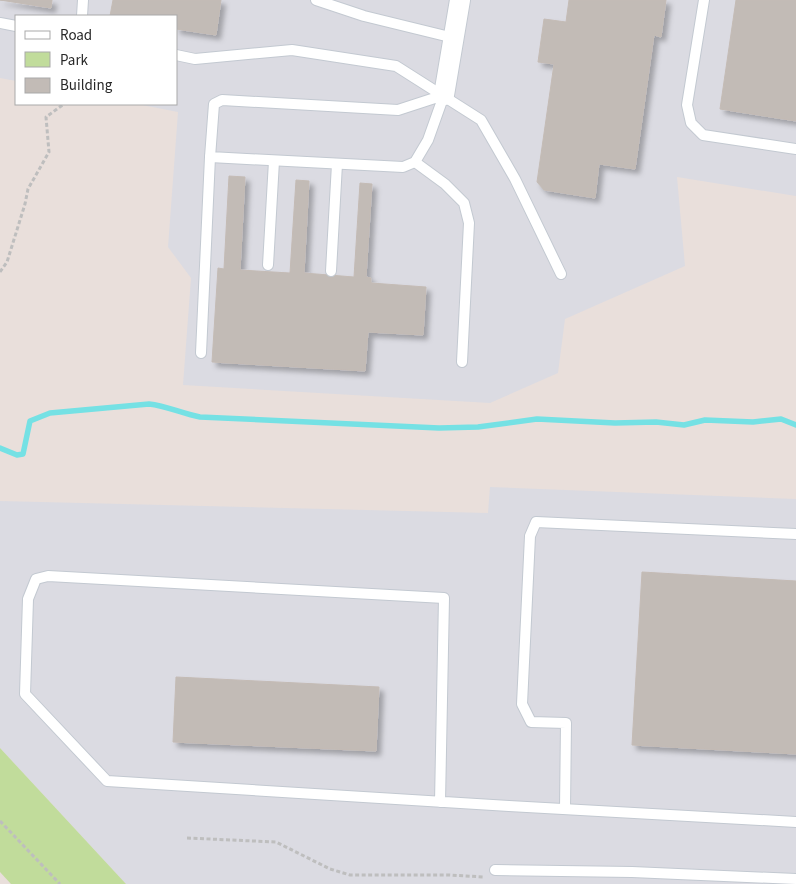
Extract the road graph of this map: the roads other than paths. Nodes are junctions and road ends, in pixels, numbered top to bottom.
1 (83, 0) edge
2 (316, 0) edge
3 (460, 0) edge
4 (704, 0) edge
5 (82, 15) edge
6 (0, 23) edge
7 (15, 26) edge
8 (454, 38) junction
9 (178, 55) edge
10 (444, 95) junction
11 (796, 150) edge
12 (210, 157) junction
13 (274, 161) junction
14 (416, 162) junction
15 (337, 164) junction
16 (268, 265) dead end
17 (331, 271) dead end
18 (561, 274) dead end
19 (201, 353) dead end
20 (462, 362) dead end
21 (796, 534) edge
22 (440, 802) junction
23 (565, 810) junction
24 (796, 822) edge
25 (495, 870) road end
26 (796, 879) edge

1 - 5 lane
2 - 8 lane
3 - 8 street
4 - 11 lane
6 - 7 lane
8 - 10 street
9 - 10 lane
10 - 12 lane
10 - 14 lane
10 - 18 lane
12 - 13 lane
12 - 19 lane
13 - 15 lane
13 - 16 lane
14 - 15 lane
14 - 20 lane
15 - 17 lane
21 - 23 lane
22 - 22 lane
22 - 23 lane
23 - 24 lane
25 - 26 lane

